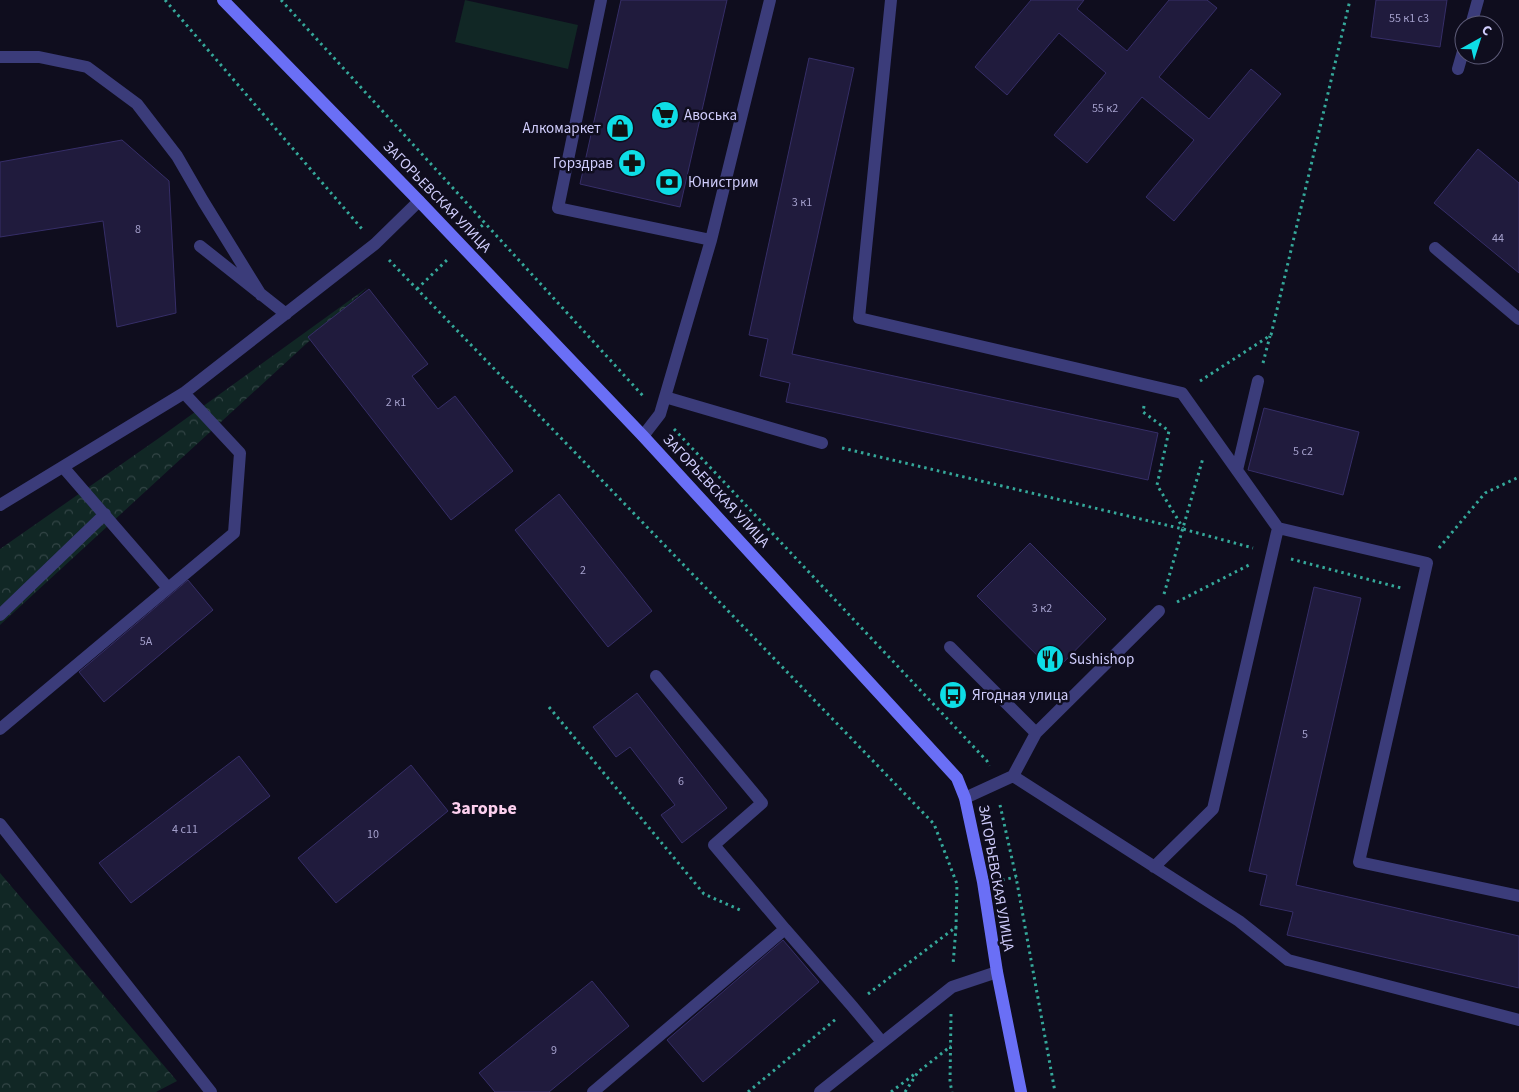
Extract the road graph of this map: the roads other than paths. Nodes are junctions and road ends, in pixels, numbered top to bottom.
1 (223, 0) edge
2 (601, 0) edge
3 (770, 0) edge
4 (892, 0) edge
5 (1478, 0) edge
6 (1474, 15) edge
7 (0, 57) edge
8 (1459, 65) edge
9 (1458, 69) dead end
10 (419, 201) junction
11 (711, 240) junction
12 (200, 246) dead end
13 (1435, 248) dead end
14 (261, 295) junction
15 (286, 314) junction
16 (1519, 319) edge
17 (1258, 380) road end
18 (184, 393) junction
19 (665, 397) junction
20 (643, 436) junction
21 (822, 443) road end
22 (64, 467) junction
23 (1237, 470) junction
24 (0, 505) edge
25 (105, 514) junction
26 (1278, 528) junction
27 (168, 588) junction
28 (1160, 611) road end
29 (0, 615) edge
30 (950, 647) dead end
31 (656, 676) dead end
32 (0, 729) edge
33 (1036, 733) junction
34 (1013, 776) junction
35 (965, 798) junction
36 (0, 824) edge
37 (1154, 867) junction
38 (1519, 896) edge
39 (785, 929) junction
40 (997, 972) junction
41 (1519, 1020) edge
42 (882, 1042) junction
43 (211, 1092) edge
44 (594, 1092) edge
45 (820, 1092) edge
46 (1021, 1092) edge

1 - 10 street, ЗАГОРЬЕВСКАЯ УЛИЦА
2 - 11 street
3 - 11 street
4 - 23 street
5 - 6 street
7 - 14 street
8 - 9 street
10 - 15 street
10 - 20 street, ЗАГОРЬЕВСКАЯ УЛИЦА
11 - 19 street
12 - 14 street
13 - 16 street
14 - 15 street
15 - 18 street
17 - 23 street
18 - 22 street
18 - 27 street
19 - 20 street
19 - 21 street
20 - 35 street, ЗАГОРЬЕВСКАЯ УЛИЦА
22 - 24 street
22 - 25 street
23 - 26 street
25 - 27 street
25 - 29 street
26 - 37 street
26 - 38 street
27 - 32 street
28 - 33 street
30 - 33 street
31 - 39 street
33 - 34 street
34 - 35 street
34 - 37 street
35 - 40 street, ЗАГОРЬЕВСКАЯ УЛИЦА
36 - 43 street
37 - 41 street
39 - 42 street
39 - 44 street
40 - 42 street
40 - 46 street, ЗАГОРЬЕВСКАЯ УЛИЦА
42 - 45 street

